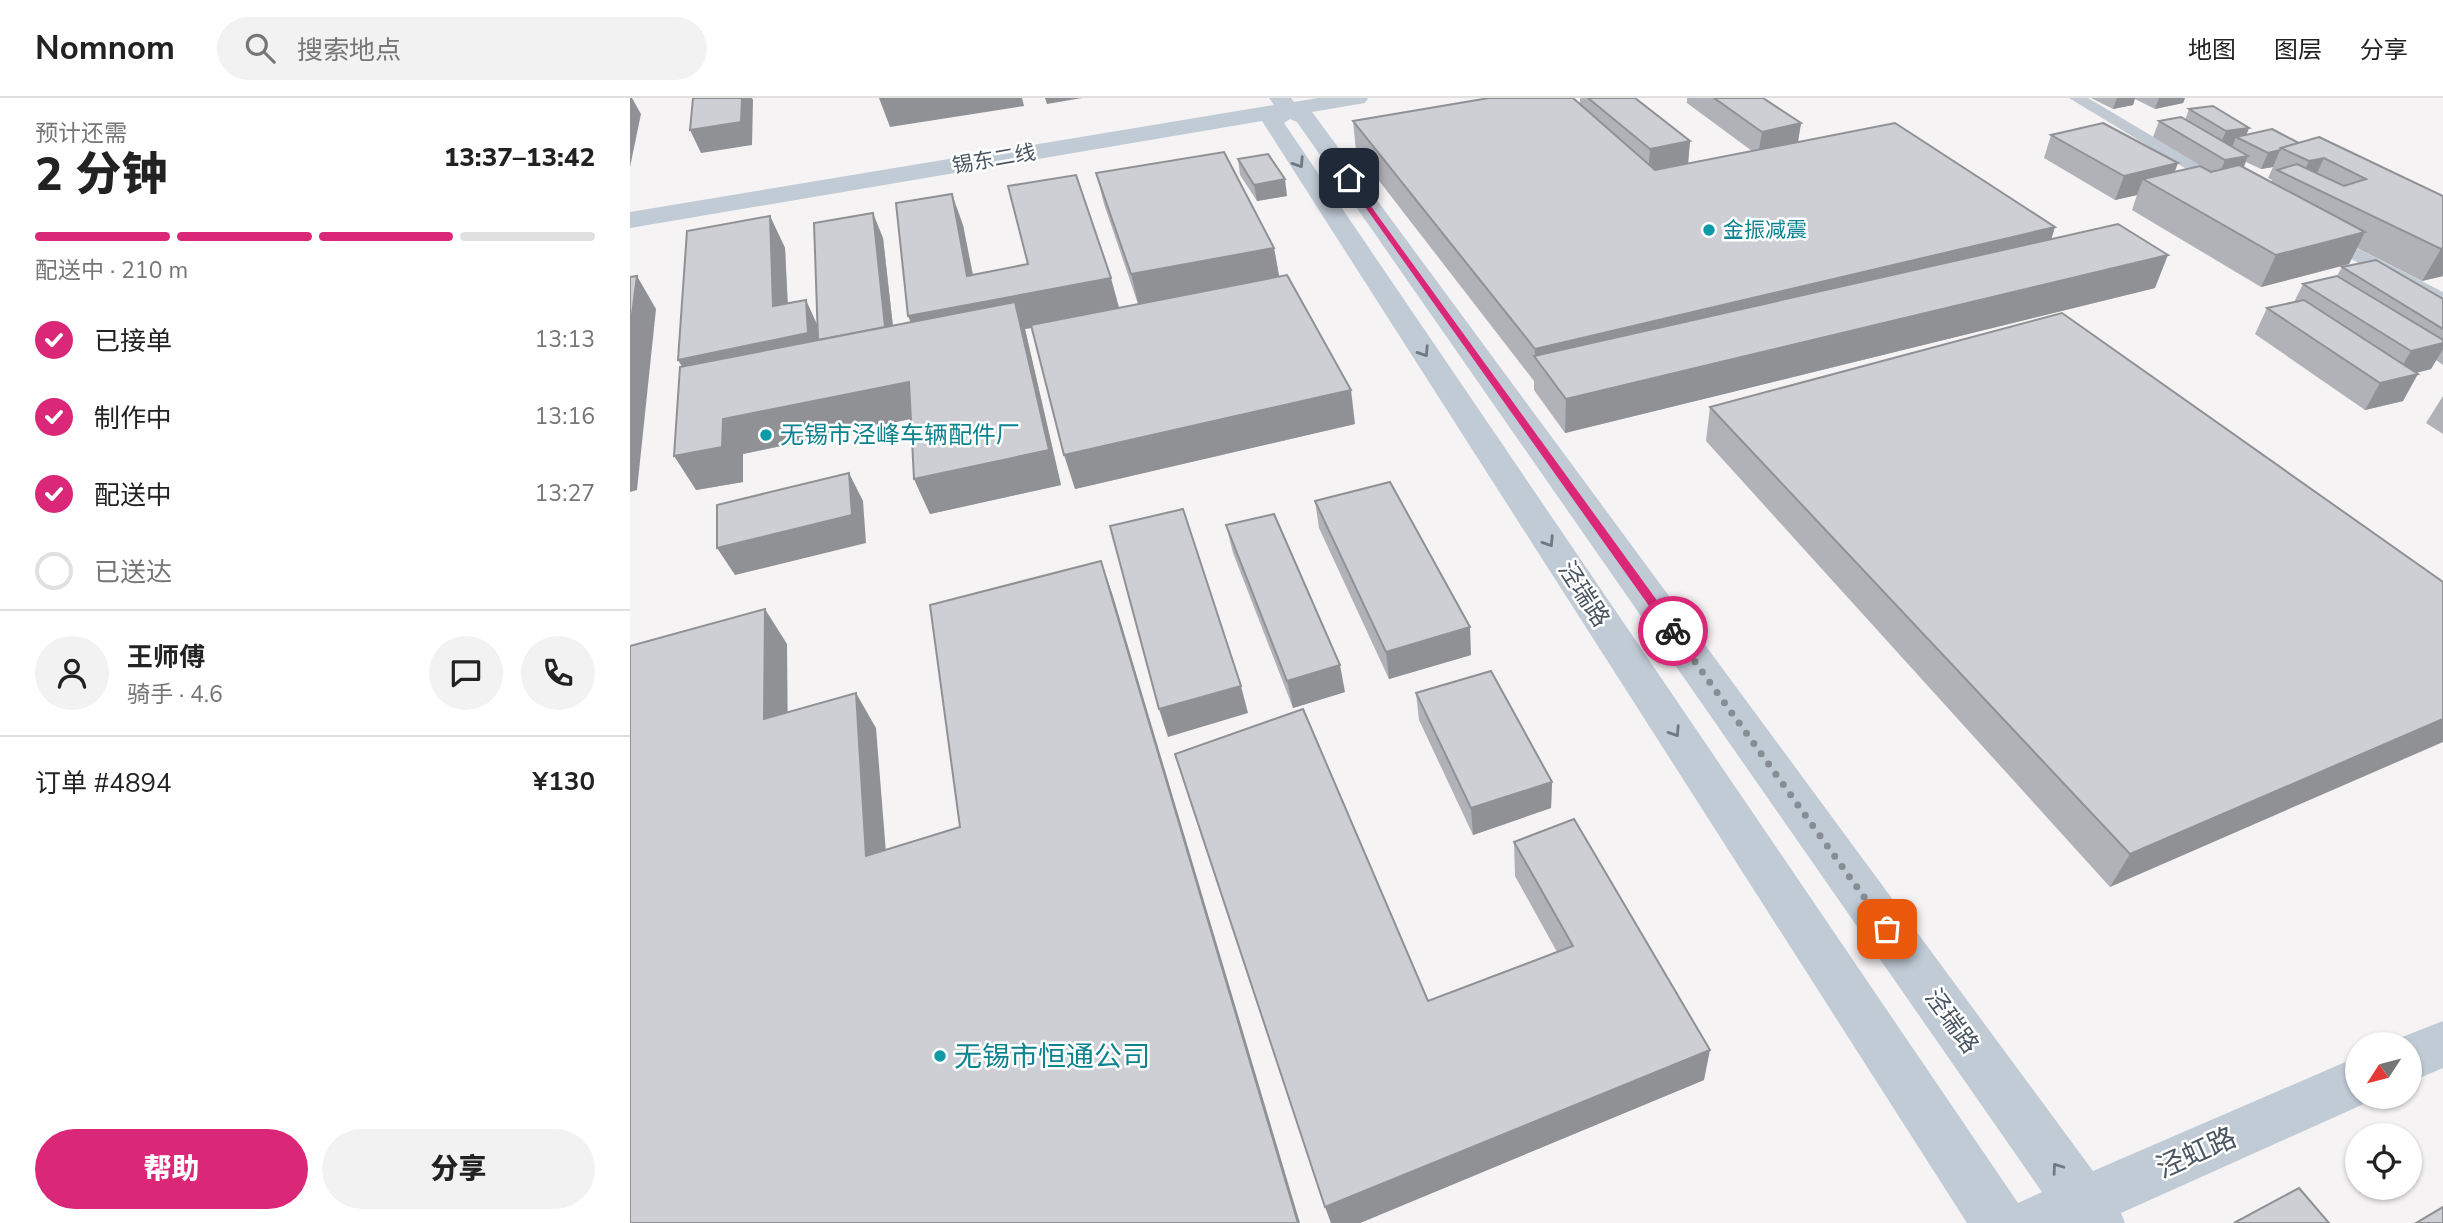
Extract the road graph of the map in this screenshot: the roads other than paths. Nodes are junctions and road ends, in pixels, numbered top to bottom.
1 (1357, 98) edge
2 (2077, 98) edge
3 (1284, 104) edge
4 (2242, 194) edge
5 (630, 220) edge
6 (2301, 225) edge
7 (2443, 300) edge
8 (2443, 1044) edge
9 (2422, 1053) edge
10 (2345, 1088) edge
11 (2090, 1213) edge
12 (1999, 1223) edge
13 (2036, 1223) edge

1 - 3 street, 锡东二线
2 - 4 street
3 - 5 street, 锡东二线
11 -> 3 street, 泾瑞路
3 -> 12 street, 泾瑞路
6 - 7 street
8 - 9 street
10 - 11 street, 泾虹路
11 - 13 street, 泾虹路

